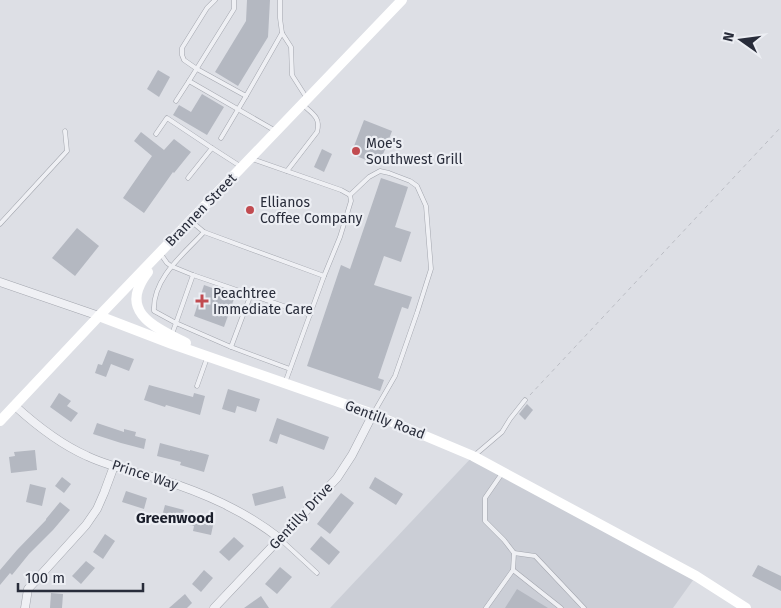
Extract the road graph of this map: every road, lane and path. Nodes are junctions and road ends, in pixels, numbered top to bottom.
1 (214, 0) edge
2 (234, 0) edge
3 (280, 0) edge
4 (402, 0) edge
5 (282, 34) junction
6 (197, 69) junction
7 (189, 81) junction
8 (246, 96) junction
9 (176, 101) dead end
10 (305, 101) junction
11 (239, 110) junction
12 (781, 127) edge
13 (65, 131) dead end
14 (276, 132) junction
15 (156, 134) dead end
16 (221, 138) dead end
17 (212, 148) junction
18 (250, 158) junction
19 (242, 167) junction
20 (287, 171) junction
21 (188, 178) dead end
22 (350, 195) junction
23 (190, 221) junction
24 (0, 224) edge
25 (204, 232) junction
26 (160, 252) junction
27 (171, 266) junction
28 (193, 276) junction
29 (324, 276) junction
30 (0, 282) edge
31 (251, 294) junction
32 (310, 315) junction
33 (99, 316) junction
34 (176, 322) junction
35 (171, 335) junction
36 (231, 347) junction
37 (208, 356) junction
38 (235, 366) junction
39 (290, 369) junction
40 (285, 383) junction
41 (197, 386) dead end
42 (525, 400) joint
43 (15, 406) junction
44 (373, 414) junction
45 (0, 422) edge
46 (473, 456) junction
47 (114, 466) junction
48 (503, 472) junction
49 (279, 538) junction
50 (514, 553) junction
51 (513, 570) junction
52 (317, 573) dead end
53 (25, 608) edge
54 (214, 608) edge
55 (486, 608) edge
56 (561, 608) edge
57 (584, 608) edge
58 (746, 608) edge

1 - 6 lane
2 - 6 lane
3 - 5 lane
4 - 10 street, Brannen Street
5 - 8 lane
5 - 10 lane
6 - 7 lane
6 - 8 lane
7 - 9 lane
7 - 11 lane
8 - 11 lane
10 - 14 street, Brannen Street
10 - 20 lane
11 - 14 lane
11 - 16 lane
12 - 42 path
13 - 24 lane
14 - 18 street, Brannen Street
15 - 17 lane
17 - 19 lane
17 - 21 lane
18 - 19 street, Brannen Street
18 - 20 lane
19 - 23 street, Brannen Street
20 - 22 lane
22 - 29 lane
22 - 44 lane
23 - 25 lane
23 - 26 street, Brannen Street
25 - 27 lane
25 - 29 lane
26 - 27 lane
26 - 33 street, Brannen Street
26 - 35 street
27 - 28 lane
27 - 34 lane
28 - 31 lane
28 - 34 lane
29 - 32 lane
30 - 33 street, Gentilly Road
31 - 32 lane
31 - 36 lane
32 - 39 lane
33 - 37 street, Gentilly Road
33 - 43 street, Brannen Street
34 - 35 lane
34 - 36 lane
35 - 38 street
36 - 39 lane
37 - 38 street, Gentilly Road
37 - 41 lane
38 - 40 street, Gentilly Road
39 - 40 lane
40 - 44 street, Gentilly Road
42 - 46 lane
43 - 45 street, Brannen Street
43 - 47 street, Prince Way
44 - 46 street, Gentilly Road
44 - 49 street, Gentilly Drive
46 - 48 street, Gentilly Road
47 - 49 street, Prince Way
47 - 53 street
48 - 50 lane
48 - 58 street, Gentilly Road
49 - 52 lane
49 - 54 street, Gentilly Drive
50 - 51 lane
50 - 57 lane
51 - 55 lane
51 - 56 lane

